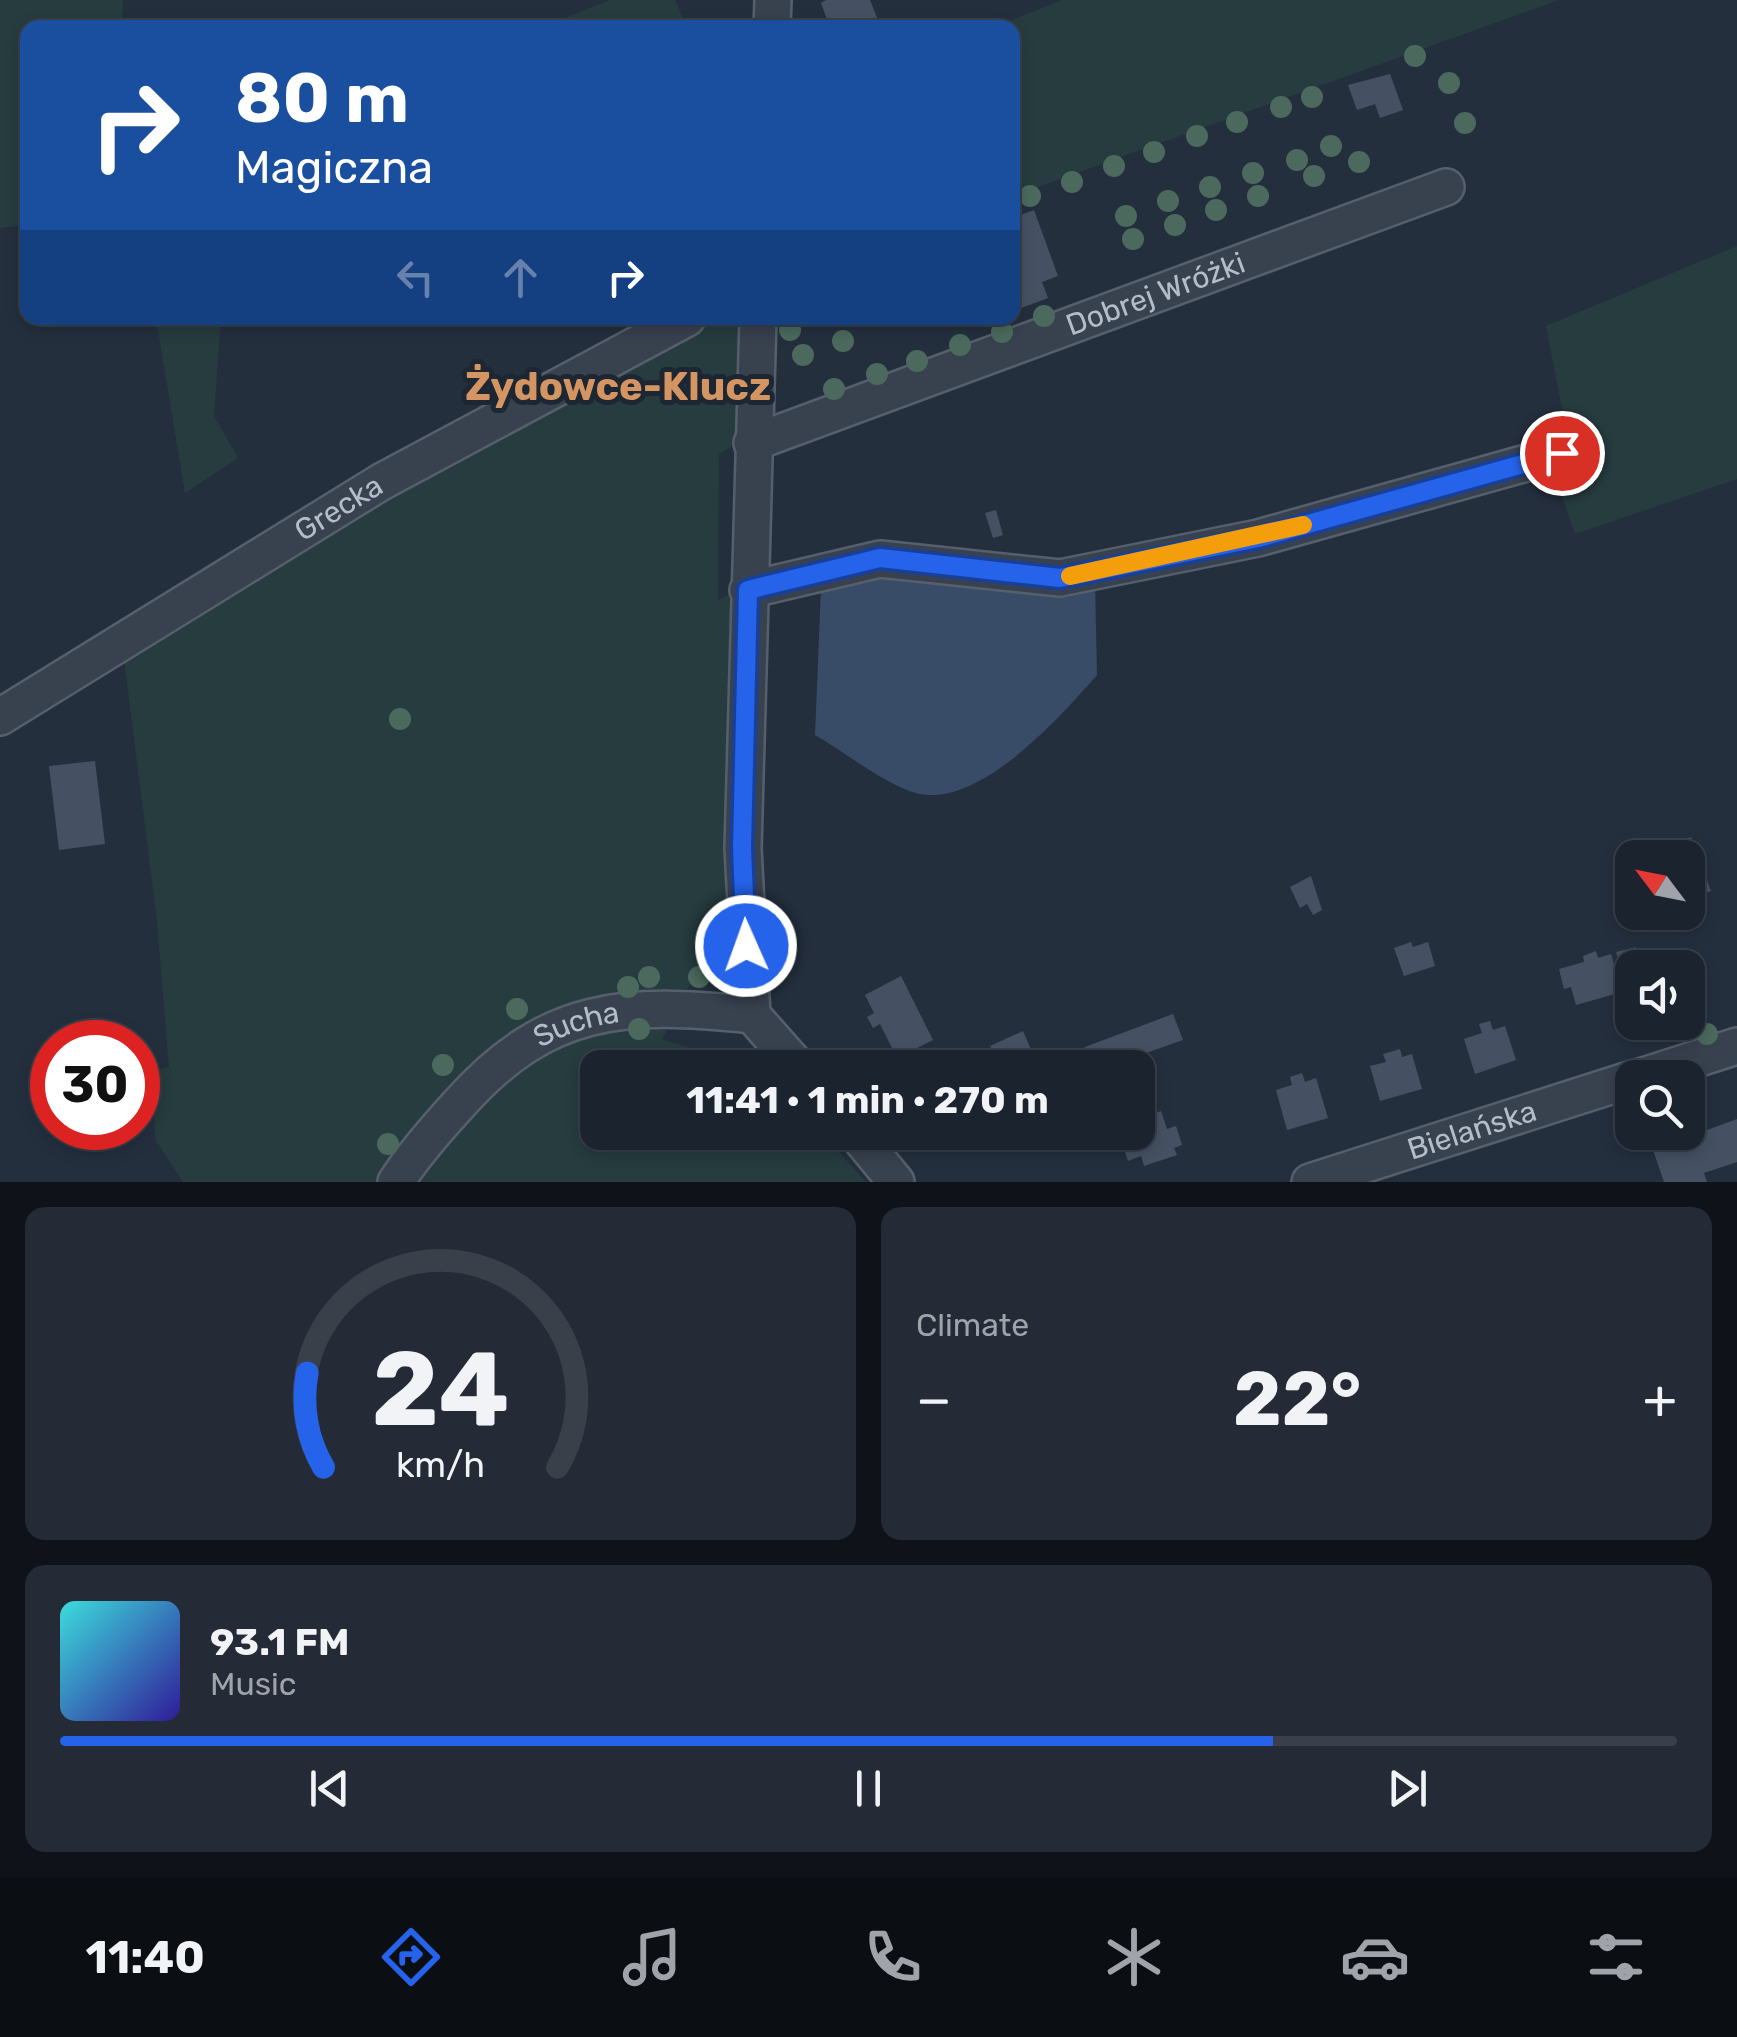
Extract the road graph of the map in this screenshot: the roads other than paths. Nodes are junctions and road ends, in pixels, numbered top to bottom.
1 (1446, 187) dead end
2 (674, 325) edge
3 (758, 325) edge
4 (752, 443) junction
5 (1562, 453) dead end
6 (748, 590) junction
7 (0, 717) edge
8 (752, 1015) junction
9 (1737, 1046) edge
10 (783, 1050) edge
11 (1692, 1060) edge
12 (1615, 1084) edge
13 (870, 1150) edge
14 (396, 1182) edge
15 (896, 1182) edge
16 (1310, 1182) edge

1 - 4 street, Dobrej Wróżki
2 - 7 street, Grecka
3 - 4 street
4 - 6 street
5 - 6 street
6 - 8 street
8 - 10 street
8 - 14 street, Sucha
9 - 11 street, Bielańska
12 - 16 street, Bielańska
13 - 15 street

